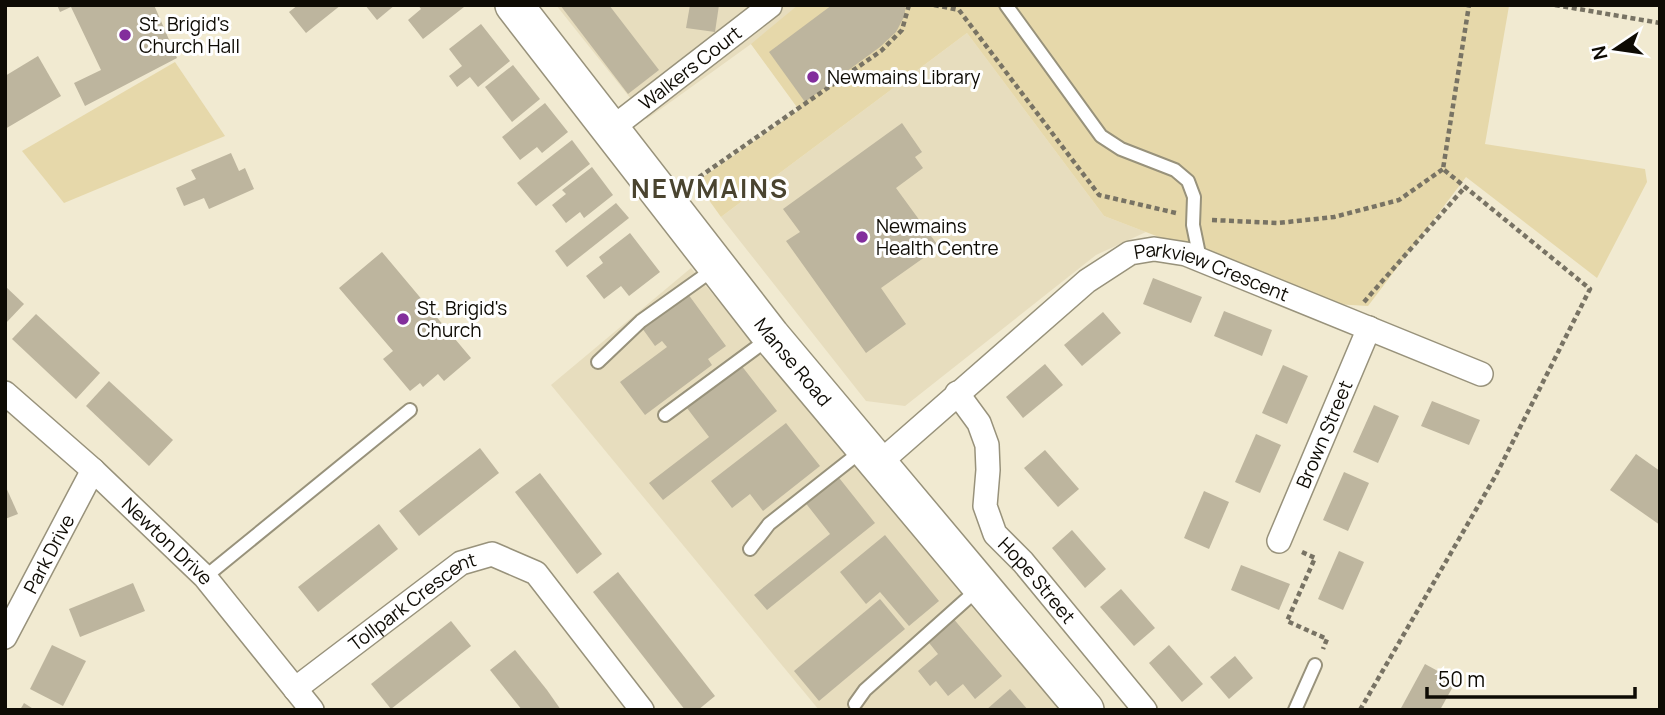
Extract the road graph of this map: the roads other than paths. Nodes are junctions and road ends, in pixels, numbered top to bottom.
1 (514, 5) edge
2 (1006, 5) edge
3 (770, 6) edge
4 (611, 129) junction
5 (1200, 259) junction
6 (717, 267) junction
7 (1359, 324) junction
8 (771, 337) junction
9 (598, 362) dead end
10 (1481, 374) dead end
11 (5, 393) edge
12 (957, 393) junction
13 (410, 410) dead end
14 (665, 415) dead end
15 (871, 457) junction
16 (93, 470) junction
17 (1279, 541) road end
18 (750, 549) dead end
19 (205, 577) junction
20 (981, 586) junction
21 (5, 637) edge
22 (1315, 665) road end
23 (295, 689) junction
24 (855, 704) dead end
25 (312, 710) edge
26 (642, 710) edge
27 (1085, 710) edge
28 (1146, 710) edge
29 (1295, 710) edge

1 - 4 main road, Manse Road
2 - 5 lane
3 - 4 street, Walkers Court
4 - 6 main road, Manse Road
5 - 7 street, Parkview Crescent
5 - 12 street, Parkview Crescent
6 - 8 main road, Manse Road
6 - 9 lane
7 - 10 street, Parkview Crescent
7 - 17 street, Brown Street
8 - 14 lane
8 - 15 main road, Manse Road
11 - 16 street, Newton Drive
12 - 15 street, Parkview Crescent
12 - 28 street, Hope Street
13 - 19 lane
15 - 18 lane
15 - 20 main road, Manse Road
16 - 19 street, Newton Drive
16 - 21 street, Park Drive
19 - 23 street, Newton Drive
20 - 24 lane
20 - 27 main road, Manse Road
22 - 29 lane
23 - 25 street, Newton Drive
23 - 26 street, Tollpark Crescent

